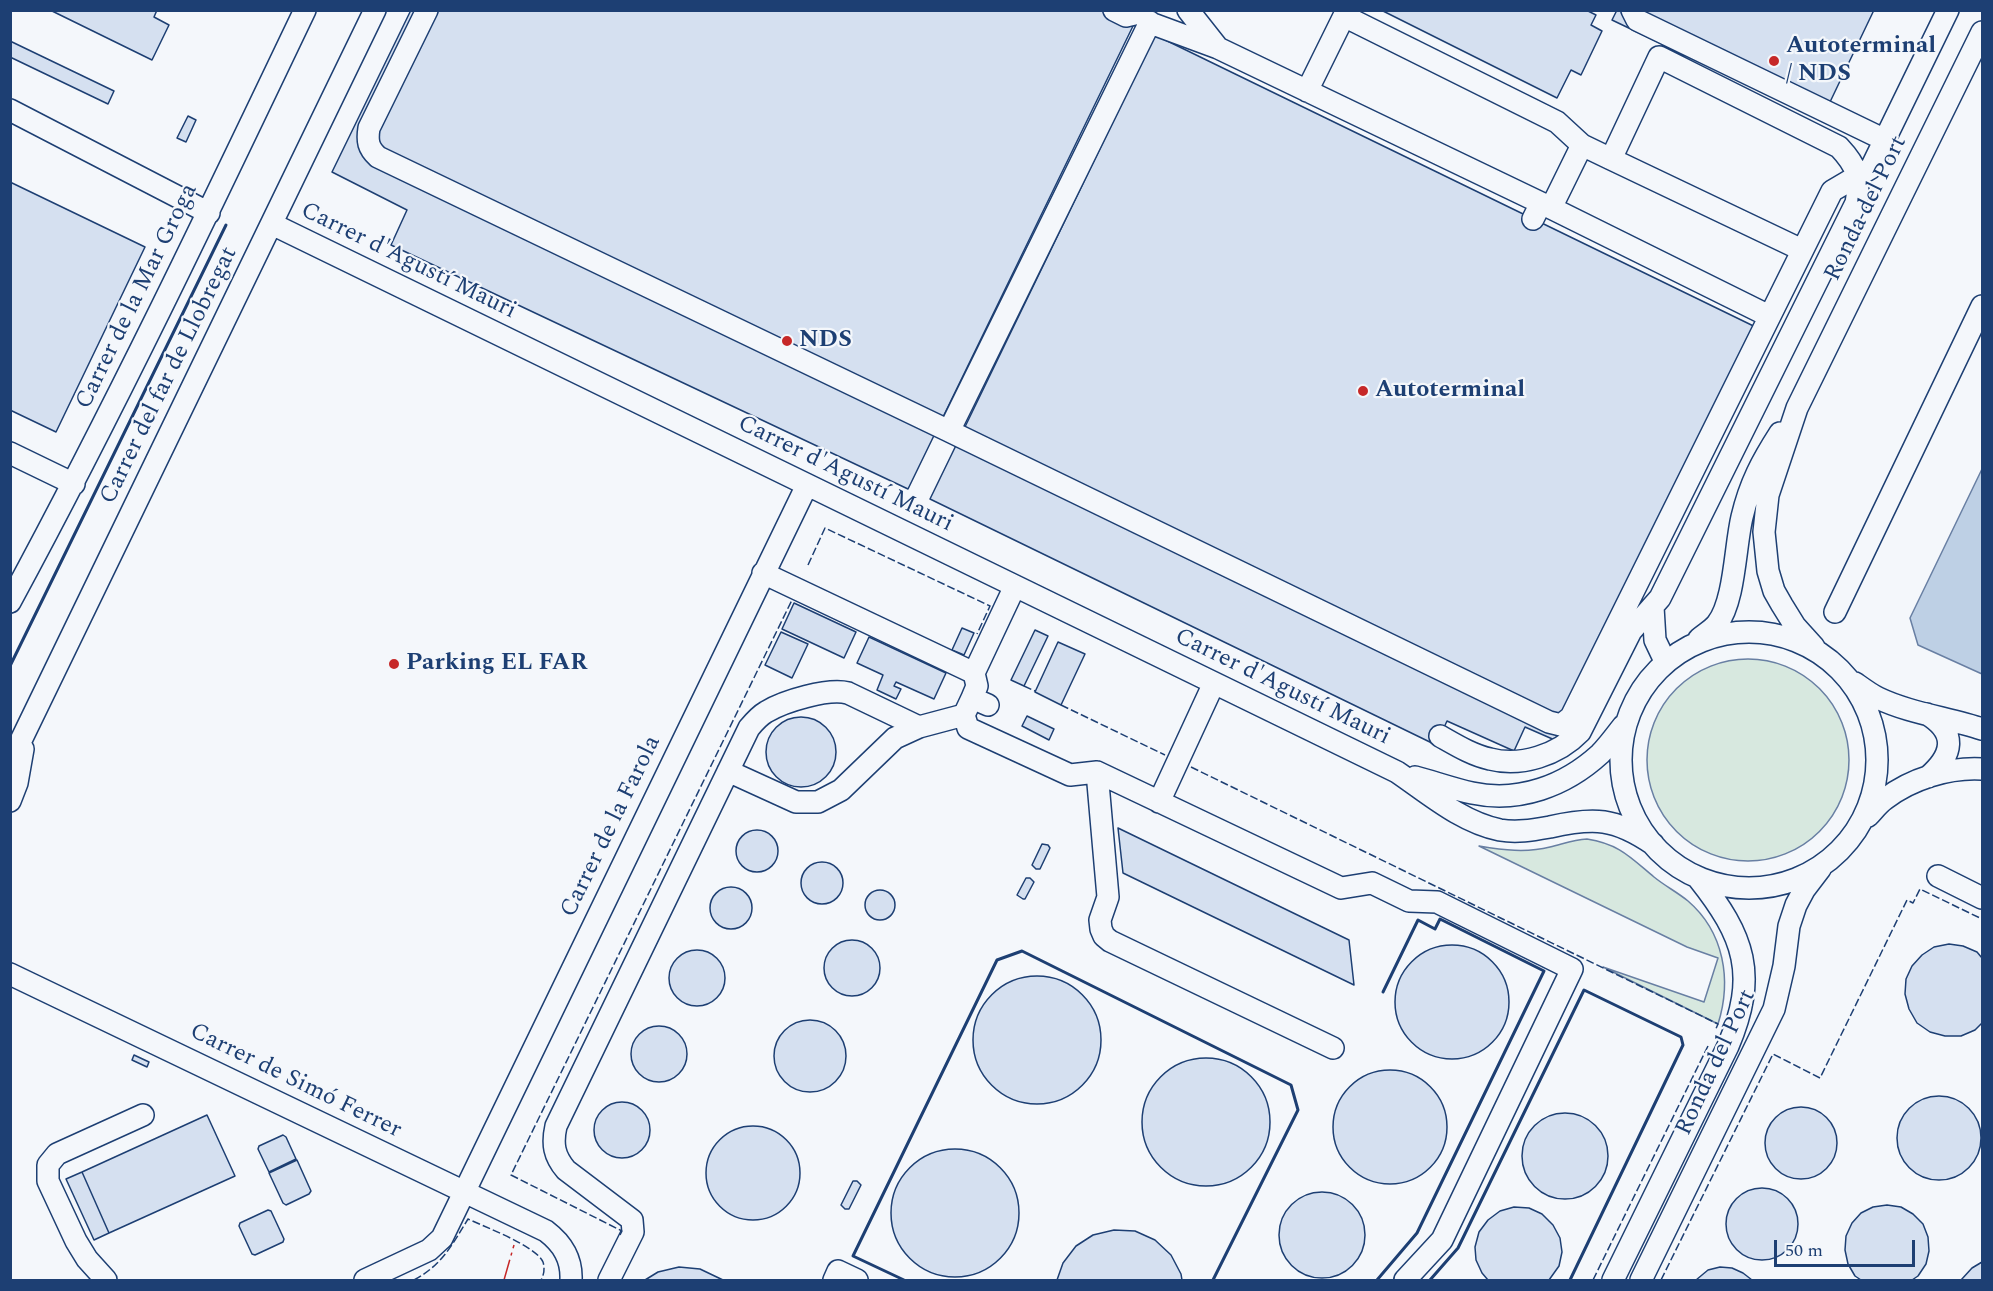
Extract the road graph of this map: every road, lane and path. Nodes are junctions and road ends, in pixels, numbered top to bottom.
1 (305, 10) edge
2 (375, 10) edge
3 (427, 10) edge
4 (1114, 10) edge
5 (1179, 10) edge
6 (1188, 10) edge
7 (1632, 10) edge
8 (1948, 10) edge
9 (1147, 17) edge
10 (1983, 32) edge
11 (1218, 48) junction
12 (1307, 91) junction
13 (10, 110) edge
14 (1885, 140) junction
15 (1582, 145) junction
16 (1611, 159) junction
17 (1858, 175) junction
18 (1542, 210) junction
19 (209, 213) junction
20 (272, 224) junction
21 (1802, 250) junction
22 (1983, 306) edge
23 (1769, 316) junction
24 (1797, 408) junction
25 (949, 431) junction
26 (10, 453) edge
27 (74, 484) junction
28 (807, 485) junction
29 (763, 573) junction
30 (1015, 586) junction
31 (10, 602) edge
32 (1653, 607) junction
33 (1835, 612) dead end
34 (1695, 642) junction
35 (1824, 658) junction
36 (1665, 662) junction
37 (974, 673) junction
38 (1845, 676) junction
39 (1214, 683) junction
40 (975, 706) junction
41 (1923, 712) junction
42 (1624, 724) junction
43 (919, 727) junction
44 (1983, 729) edge
45 (26, 732) junction
46 (1440, 736) dead end
47 (10, 763) edge
48 (1983, 769) edge
49 (729, 771) junction
50 (1097, 772) junction
51 (1397, 772) junction
52 (1927, 777) junction
53 (10, 801) edge
54 (1158, 802) junction
55 (1859, 826) junction
56 (1653, 844) junction
57 (1824, 864) junction
58 (1938, 876) dead end
59 (1698, 878) junction
60 (1983, 898) edge
61 (10, 974) edge
62 (1333, 1048) dead end
63 (143, 1115) dead end
64 (464, 1191) junction
65 (106, 1281) edge
66 (365, 1281) edge
67 (571, 1281) edge
68 (609, 1281) edge
69 (834, 1281) edge
70 (857, 1281) edge
71 (1405, 1281) edge
72 (1613, 1281) edge
73 (1641, 1281) edge

1 - 19 street, Carrer de la Mar Groga
2 - 20 street, Carrer del far de Llobregat
3 - 25 street
4 - 9 street
5 - 9 street
6 - 11 street
7 - 14 street
8 - 14 street
9 - 11 street
9 - 25 street
10 - 24 street, Ronda del Port
11 - 12 street
12 - 15 street
12 - 18 street
13 - 19 street
14 - 17 street
15 - 16 street
15 - 18 street
16 - 17 street
16 - 21 street
17 - 21 street
17 - 32 street
18 - 23 street
19 - 27 street, Carrer de la Mar Groga
20 - 28 street, Carrer d'Agustí Mauri
20 - 45 street, Carrer del far de Llobregat
21 - 23 street
22 - 33 street
23 - 25 street
24 - 34 street
24 - 35 street
26 - 27 street
27 - 31 street, Carrer de la Mar Groga
28 - 29 street, Carrer de la Farola
28 - 30 street, Carrer d'Agustí Mauri
29 - 37 street
29 - 64 street, Carrer de la Farola
30 - 37 street
30 - 39 street, Carrer d'Agustí Mauri
32 - 36 street
32 - 46 street
34 - 35 street
34 - 36 street
35 - 38 street
36 - 42 street
37 - 40 street
38 - 41 street
38 - 55 street
39 - 51 street, Carrer d'Agustí Mauri
39 - 54 street
40 - 43 street
40 - 50 street
41 - 44 street
41 - 52 street
42 - 51 street
42 - 56 street
43 - 49 street
43 - 49 street
45 - 47 street, Carrer del far de Llobregat
45 - 53 street
48 - 52 street
49 - 68 street
50 - 54 street
50 - 62 street
51 - 56 street
52 - 55 street
54 - 71 street
55 - 57 street
56 - 59 street
57 - 59 street
57 - 73 street, Ronda del Port
58 - 60 street
59 - 72 street, Ronda del Port
61 - 64 street, Carrer de Simó Ferrer
63 - 65 street
64 - 66 street, Carrer de la Farola
64 - 67 street, Carrer de Simó Ferrer
69 - 70 street

